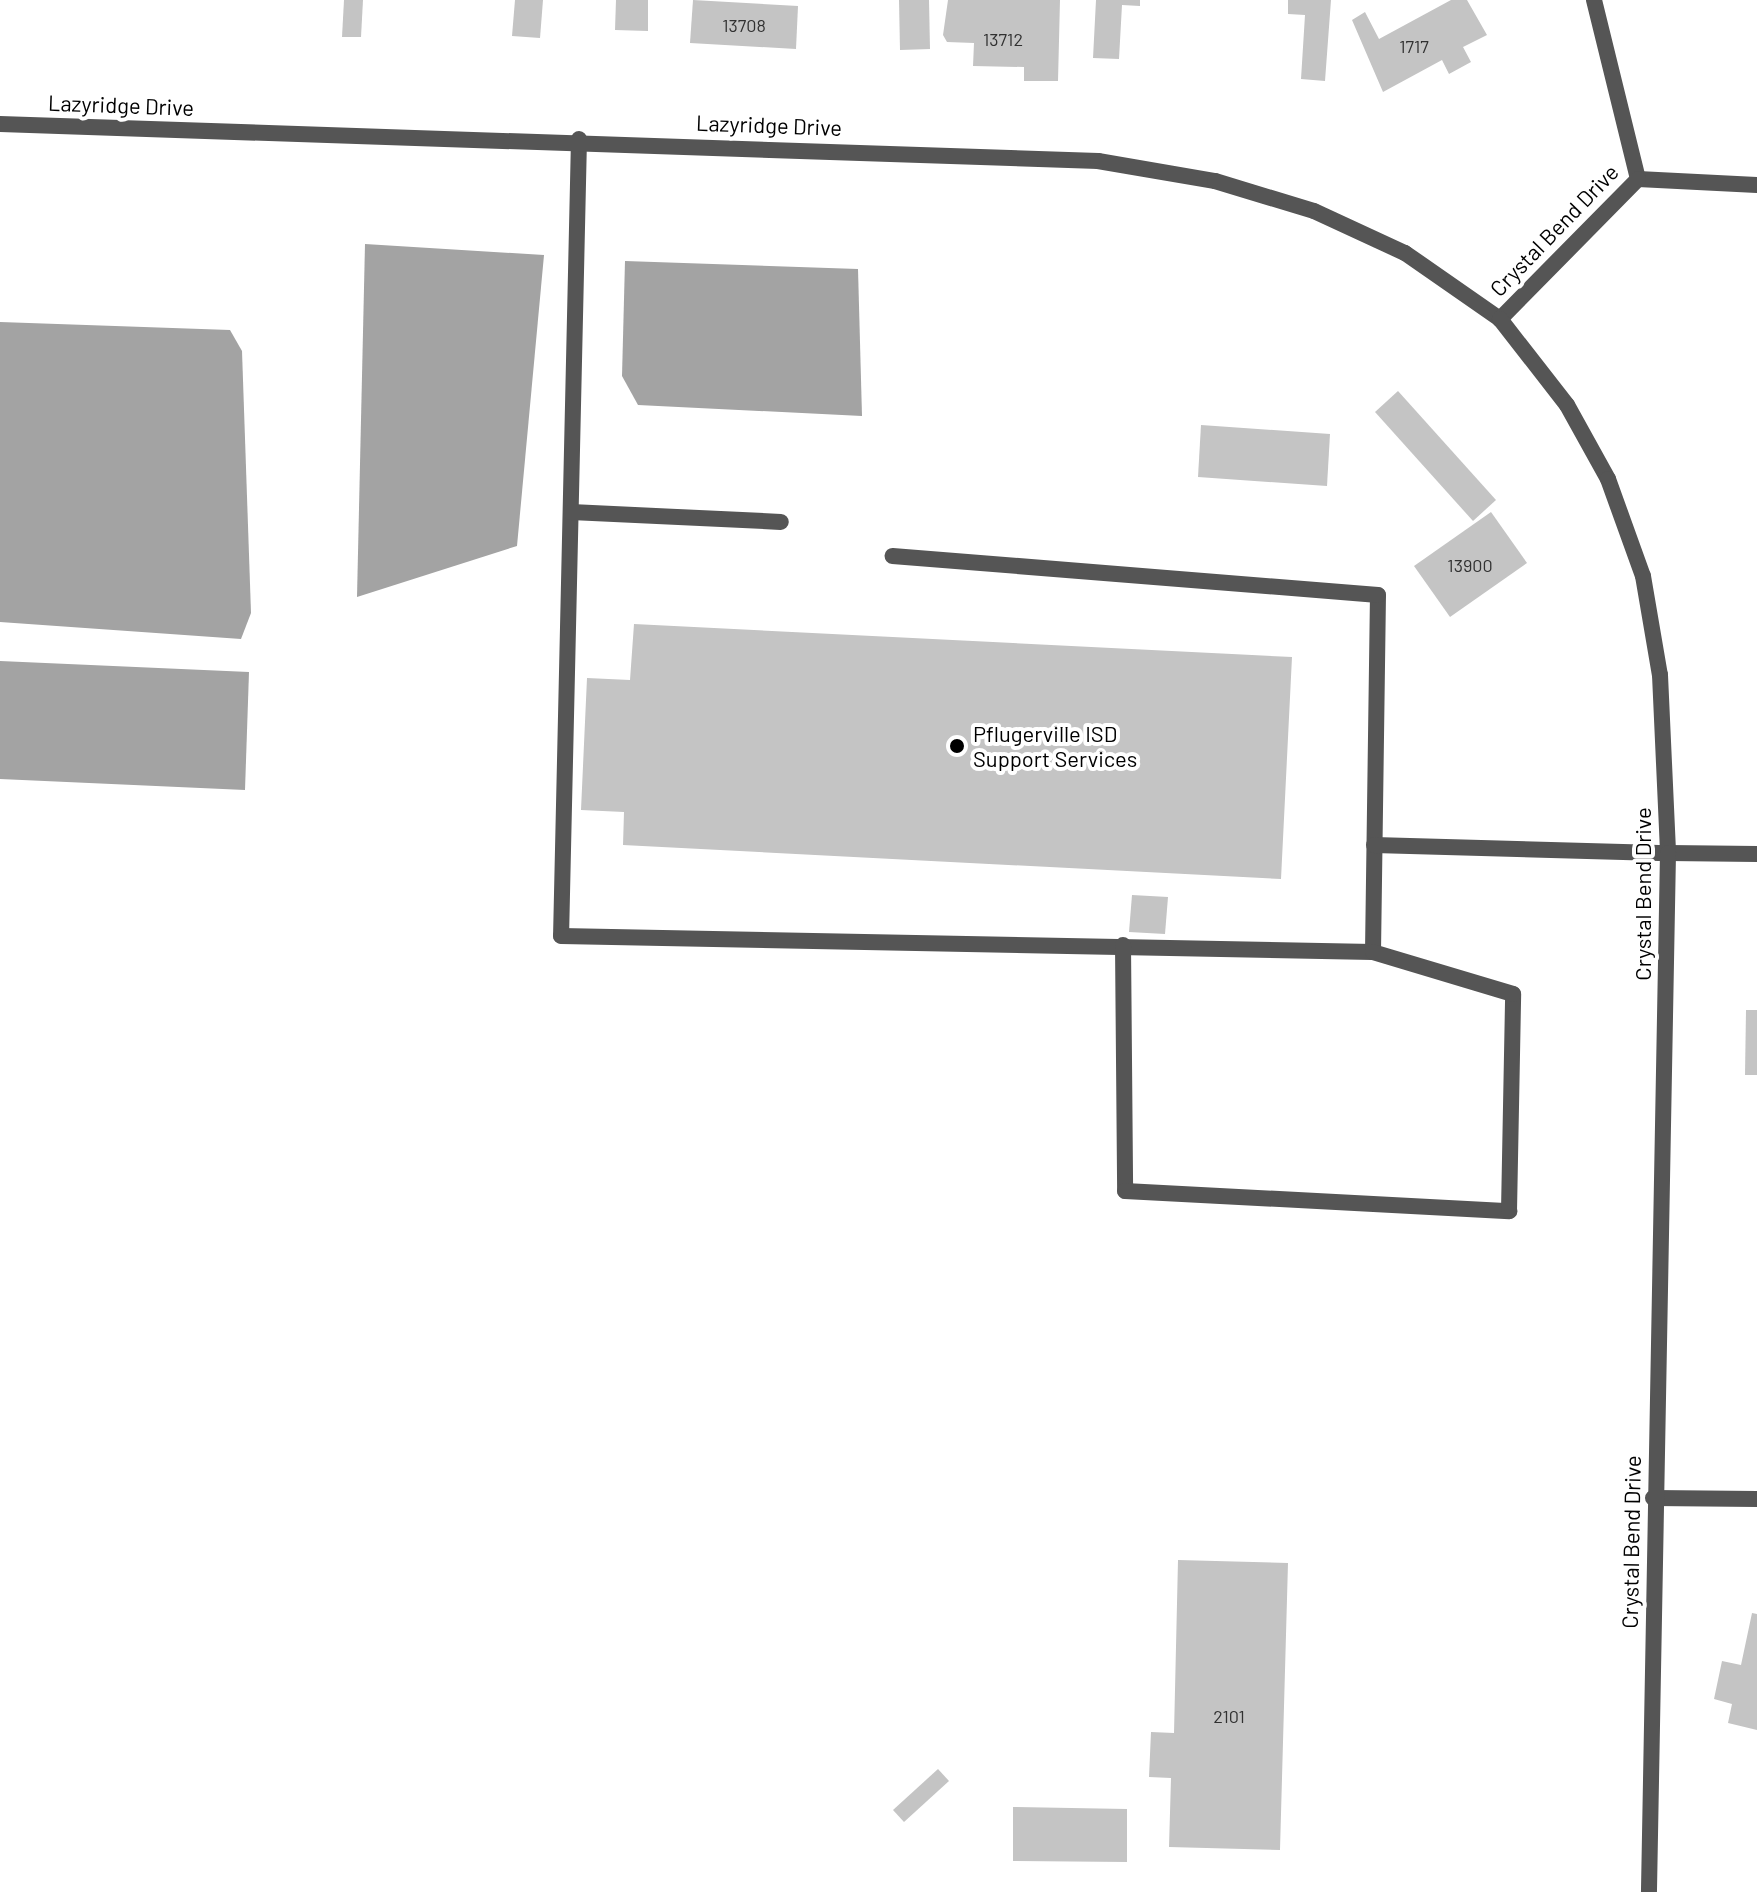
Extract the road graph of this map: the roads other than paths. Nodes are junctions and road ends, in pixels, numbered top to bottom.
1 (1594, 0) edge
2 (0, 124) edge
3 (579, 139) junction
4 (1638, 179) junction
5 (1757, 185) edge
6 (1500, 319) junction
7 (571, 512) junction
8 (781, 522) dead end
9 (893, 556) dead end
10 (1374, 845) junction
11 (1668, 853) junction
12 (1757, 854) edge
13 (1123, 945) junction
14 (1373, 952) junction
15 (1653, 1498) junction
16 (1757, 1499) edge
17 (1649, 1892) edge

1 - 4 street, Crystal Bend Drive
2 - 3 street, Lazyridge Drive
3 - 6 street, Lazyridge Drive
3 - 7 street
4 - 5 street
4 - 6 street, Crystal Bend Drive
6 - 11 street, Crystal Bend Drive
7 - 8 street
7 - 13 street
9 - 10 street
10 - 11 street
10 - 14 street
11 - 12 street
11 - 15 street, Crystal Bend Drive
13 - 14 street
13 - 14 street
15 - 16 street
15 - 17 street, Crystal Bend Drive

